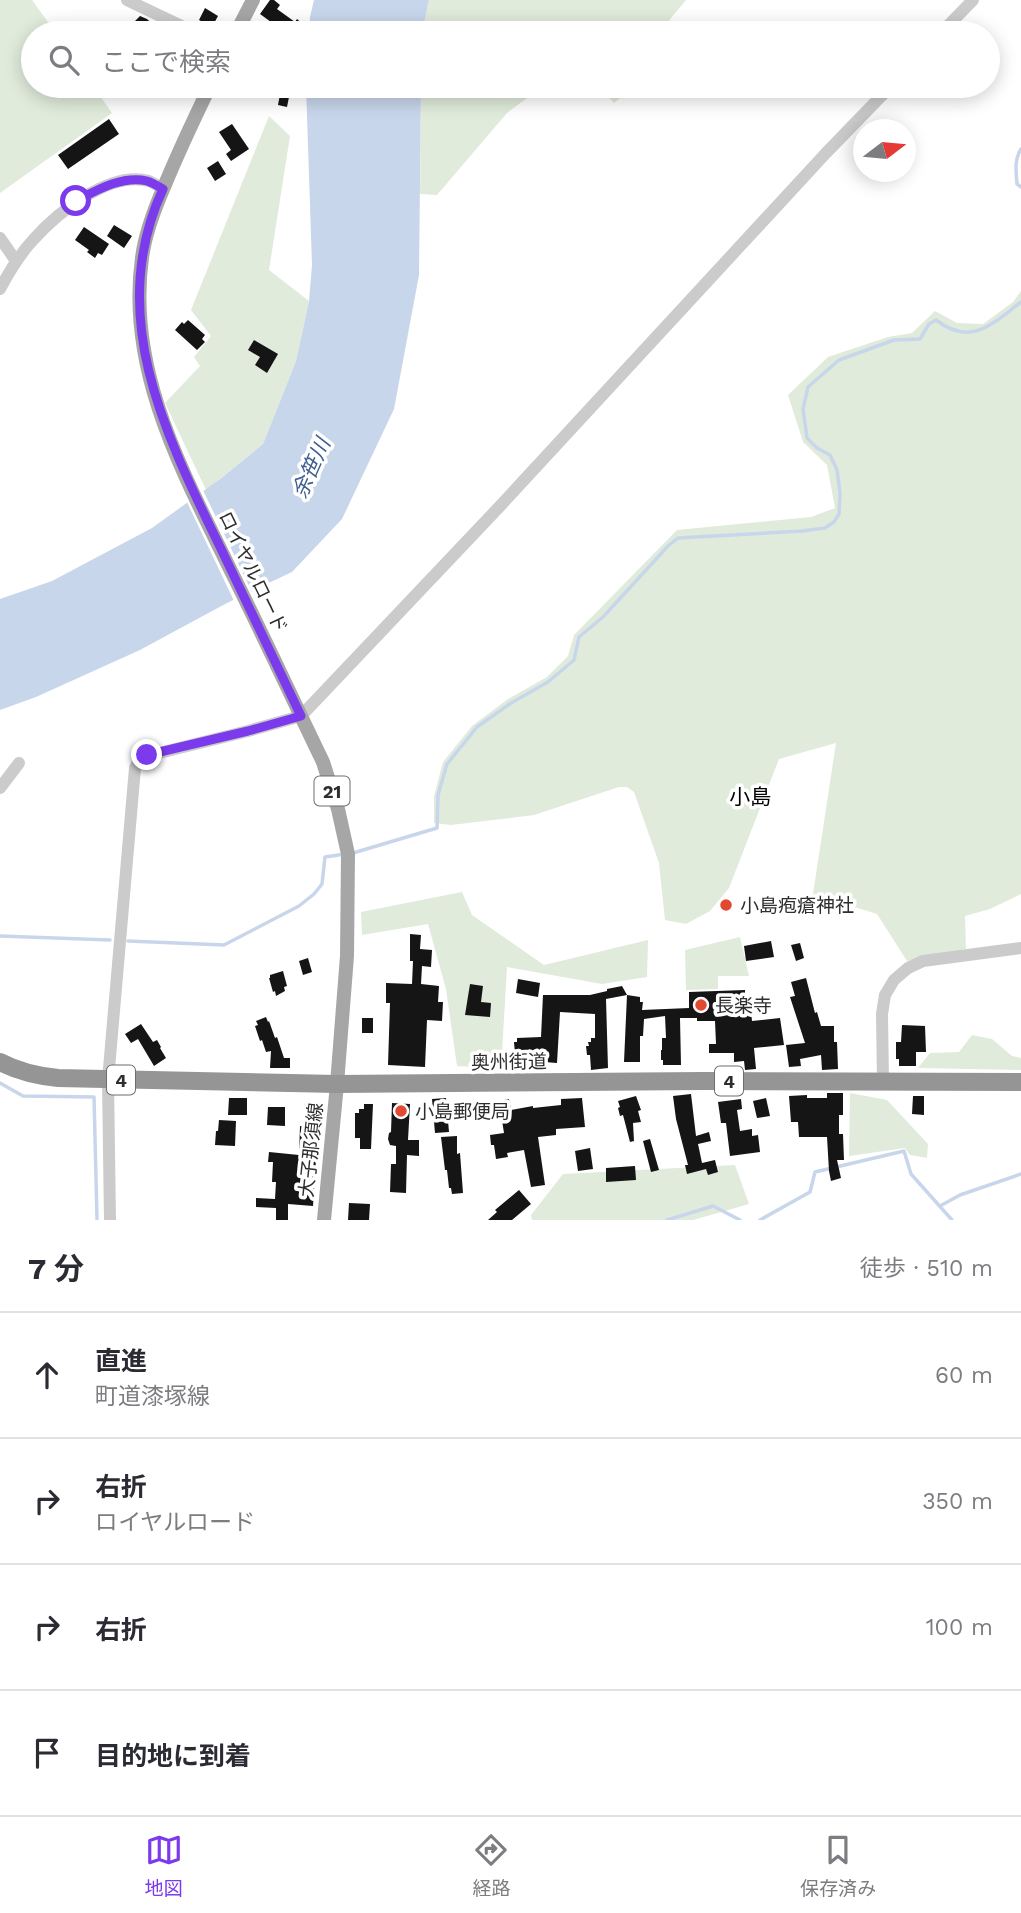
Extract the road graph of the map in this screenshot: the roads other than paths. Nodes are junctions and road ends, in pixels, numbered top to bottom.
1 (253, 0) edge
2 (973, 0) edge
3 (133, 1) edge
4 (172, 21) edge
5 (242, 21) edge
6 (953, 21) edge
7 (204, 98) edge
8 (879, 98) edge
9 (163, 189) junction
10 (0, 238) edge
11 (16, 261) junction
12 (0, 289) edge
13 (301, 716) junction
14 (19, 763) dead end
15 (0, 788) edge
16 (1021, 948) edge
17 (0, 1062) edge
18 (108, 1080) junction
19 (883, 1082) junction
20 (1021, 1082) edge
21 (337, 1084) junction
22 (110, 1220) edge
23 (324, 1220) edge

1 - 5 main road
2 - 6 street
3 - 4 street
7 - 9 main road, ロイヤルロード / 21
8 - 13 street
9 - 11 street
9 - 13 main road, ロイヤルロード / 21
10 - 11 street
11 - 12 street
13 - 18 street
13 - 21 main road, ロイヤルロード / 21
14 - 15 street
16 - 19 street
17 - 18 highway, 奥州街道 / 4
18 - 21 highway, 奥州街道 / 4
18 - 22 street
19 - 20 highway, 奥州街道 / 4
19 - 21 highway, 奥州街道 / 4
21 - 23 main road, 大子那須線

